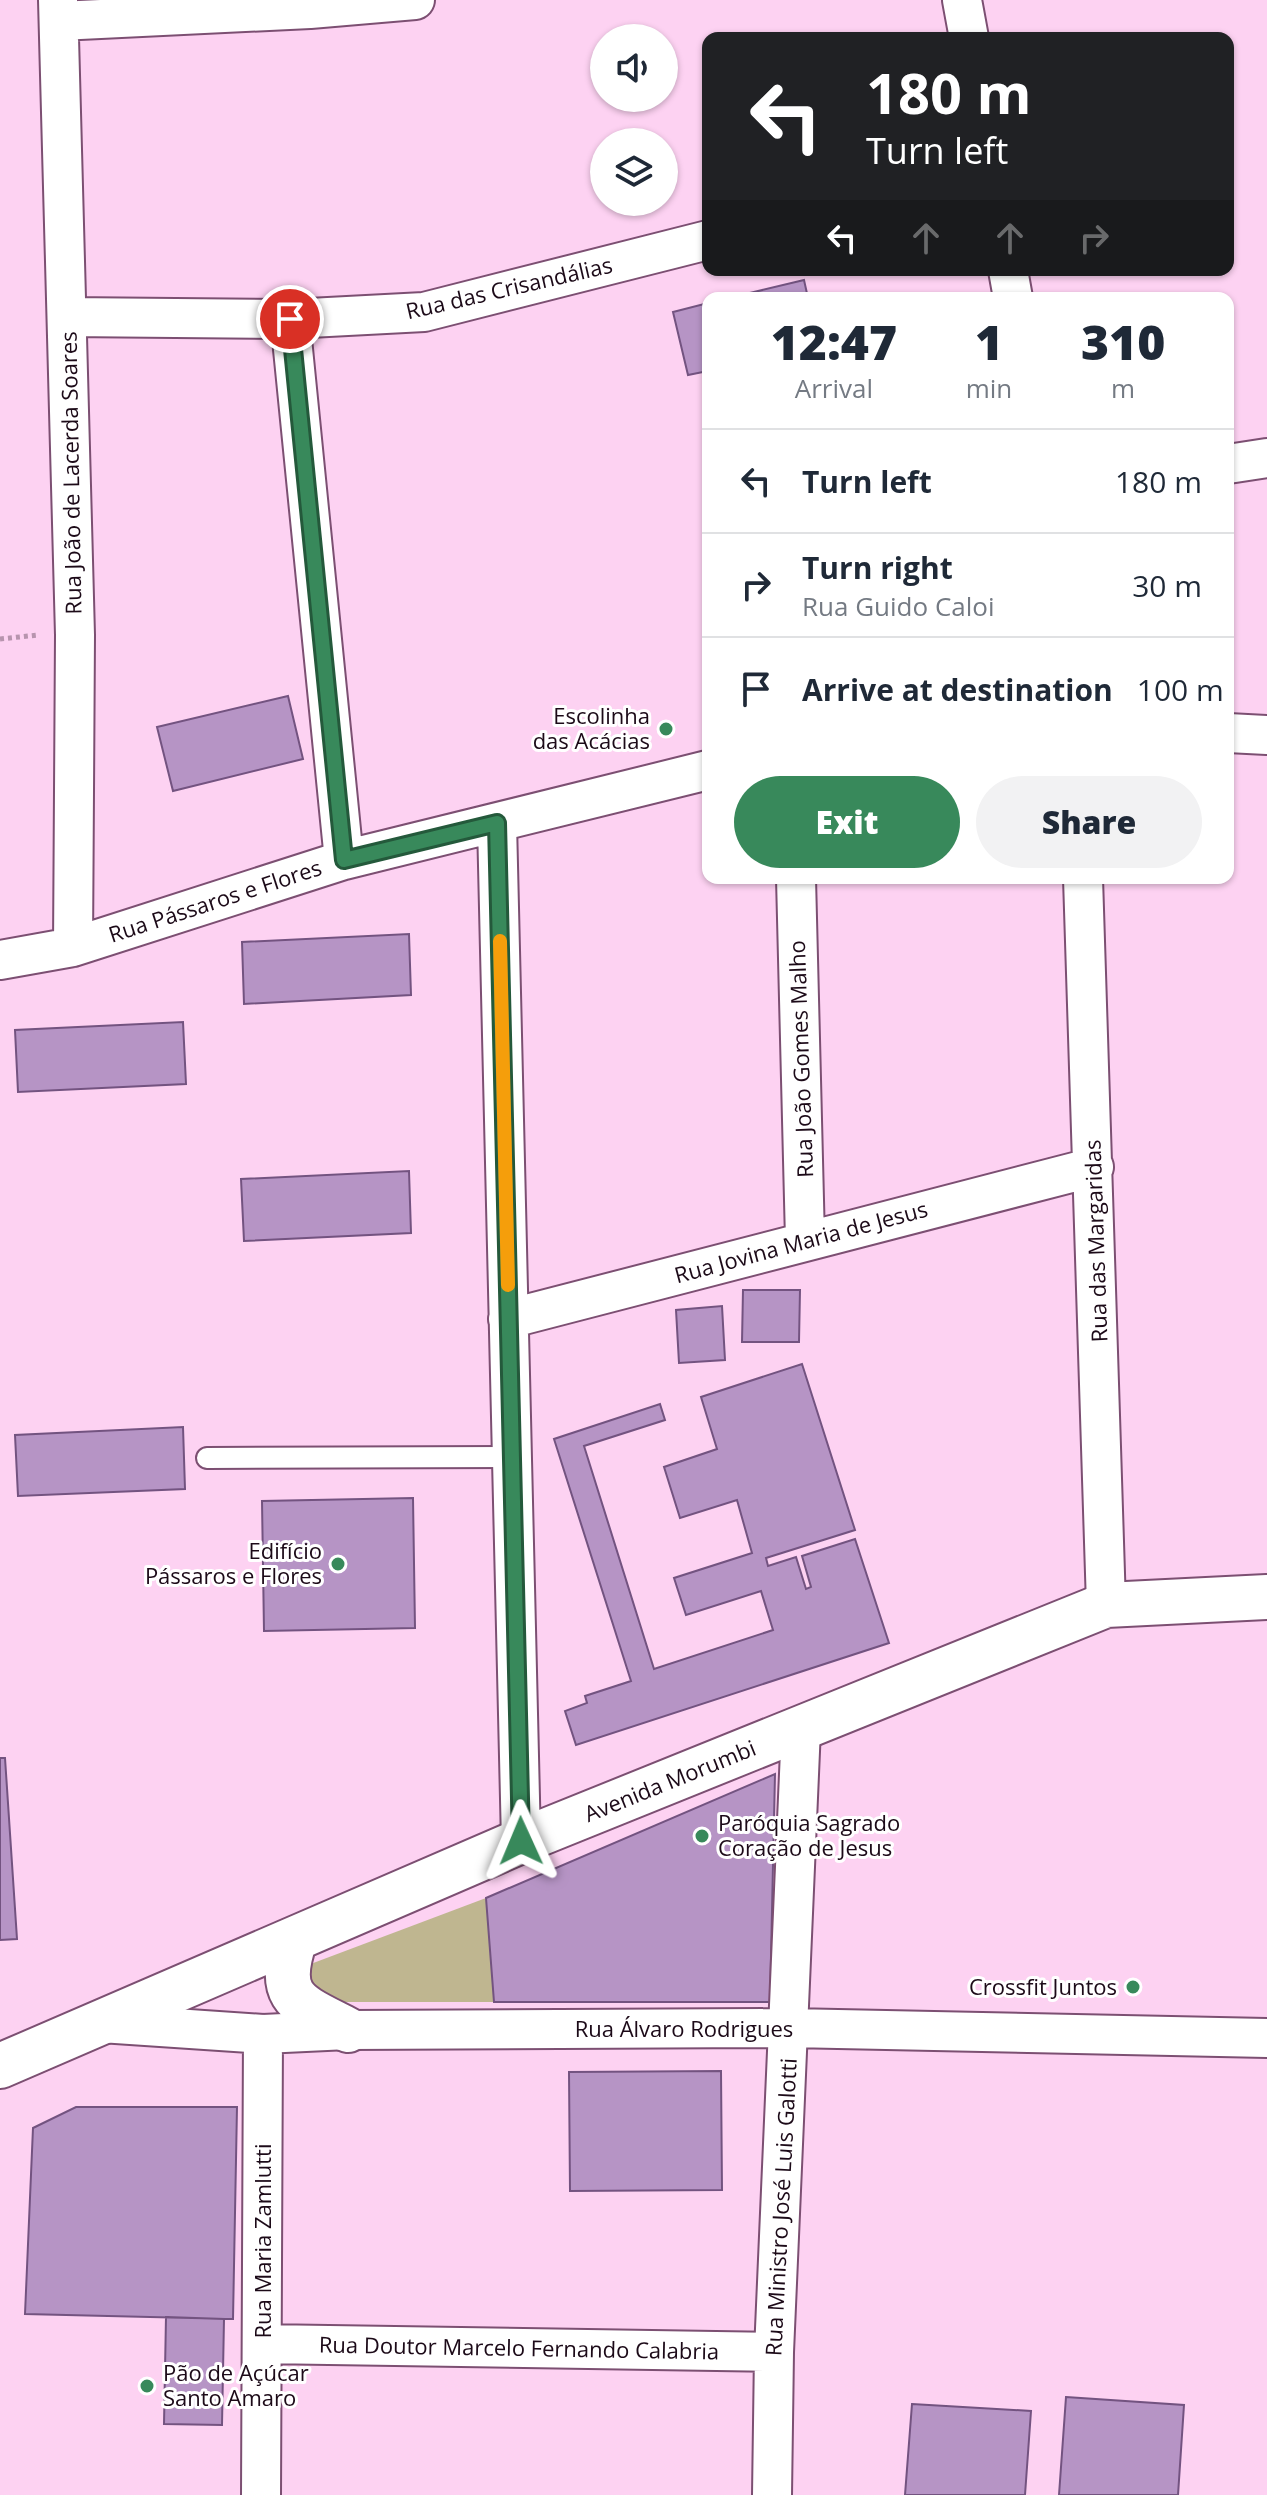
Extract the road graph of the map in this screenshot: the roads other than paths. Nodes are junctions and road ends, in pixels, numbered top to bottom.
1 (415, 0) edge
2 (962, 0) edge
3 (59, 10) edge
4 (968, 32) edge
5 (702, 242) edge
6 (68, 317) junction
7 (290, 319) junction
8 (1267, 458) edge
9 (1234, 463) edge
10 (1234, 733) edge
11 (1267, 735) edge
12 (702, 772) edge
13 (497, 823) junction
14 (344, 860) junction
15 (796, 884) edge
16 (1083, 884) edge
17 (73, 947) junction
18 (0, 960) edge
19 (1094, 1167) junction
20 (805, 1240) junction
21 (508, 1319) junction
22 (512, 1457) junction
23 (207, 1458) dead end
24 (1267, 1597) edge
25 (1106, 1605) junction
26 (801, 1728) junction
27 (521, 1841) junction
28 (295, 1939) junction
29 (101, 2023) junction
30 (790, 2028) junction
31 (348, 2030) junction
32 (263, 2034) junction
33 (1267, 2038) edge
34 (0, 2066) edge
35 (263, 2344) junction
36 (774, 2352) junction
37 (261, 2495) edge
38 (772, 2495) edge

1 - 3 street
2 - 4 street
3 - 6 street, Rua João de Lacerda Soares
5 - 7 street, Rua das Crisandálias
6 - 7 street, Rua das Crisandálias
6 - 17 street, Rua João de Lacerda Soares
7 - 14 street
8 - 9 street
10 - 11 street
12 - 13 street, Rua Pássaros e Flores
13 - 14 street, Rua Pássaros e Flores
13 - 21 street
14 - 17 street, Rua Pássaros e Flores
15 - 20 street, Rua João Gomes Malho
16 - 19 street, Rua das Margaridas
17 - 18 street, Rua Pássaros e Flores
19 - 20 street, Rua Jovina Maria de Jesus
19 - 25 street, Rua das Margaridas
20 - 21 street, Rua Jovina Maria de Jesus
21 - 22 street
22 - 23 lane
22 - 27 street
24 - 25 street, Avenida Morumbi
25 - 26 street, Avenida Morumbi
26 - 27 street, Avenida Morumbi
26 - 30 street, Rua Ministro José Luis Galotti
27 - 28 street, Avenida Morumbi
28 - 29 street, Avenida Morumbi
28 - 31 street
29 - 32 street, Rua Álvaro Rodrigues
29 - 34 street, Avenida Morumbi
30 - 31 street, Rua Álvaro Rodrigues
30 - 33 street, Rua Álvaro Rodrigues
30 - 36 street, Rua Ministro José Luis Galotti
31 - 32 street, Rua Álvaro Rodrigues
32 - 35 street, Rua Maria Zamlutti
35 - 36 street, Rua Doutor Marcelo Fernando Calabria
35 - 37 street, Rua Maria Zamlutti
36 - 38 street, Rua Ministro José Luis Galotti

